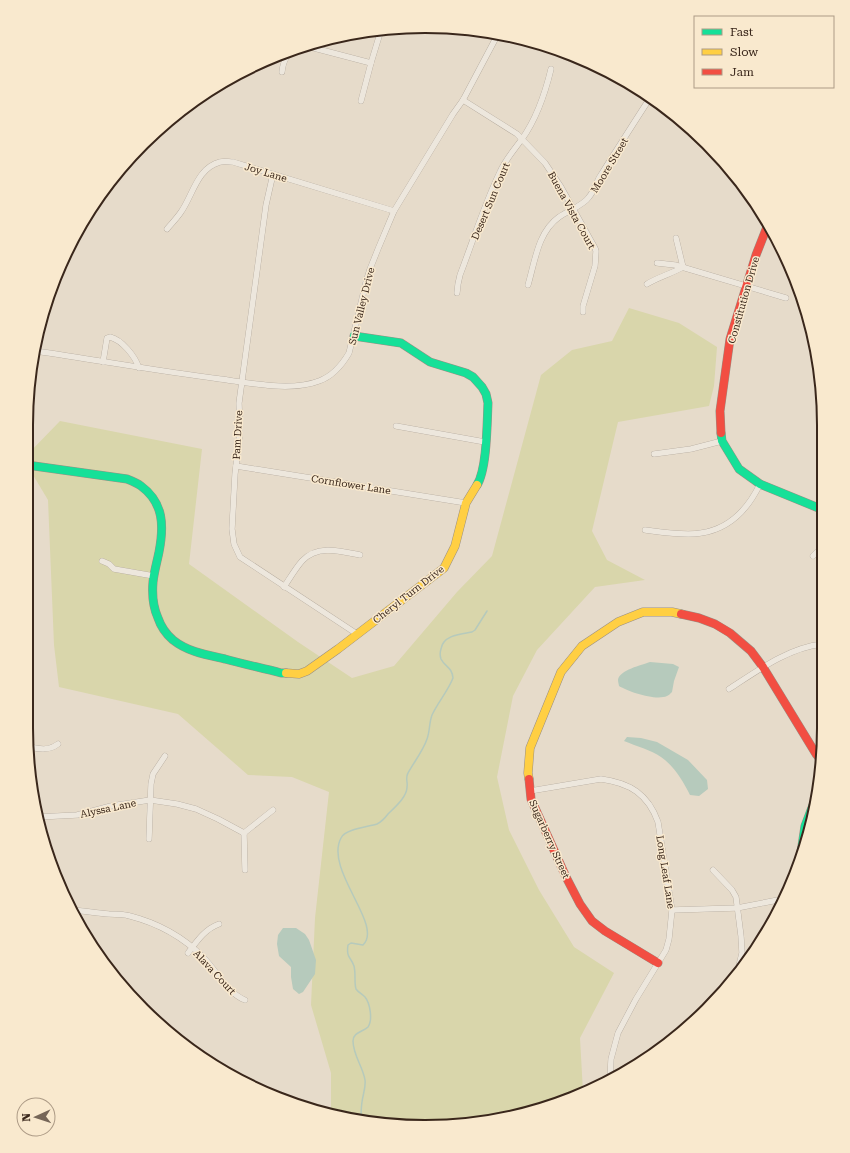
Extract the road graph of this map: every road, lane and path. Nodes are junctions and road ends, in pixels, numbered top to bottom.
1 (379, 36) edge
2 (495, 40) edge
3 (314, 49) edge
4 (285, 59) edge
5 (371, 63) junction
6 (551, 69) dead end
7 (282, 72) dead end
8 (361, 100) dead end
9 (463, 100) junction
10 (647, 102) edge
11 (522, 139) junction
12 (273, 174) junction
13 (573, 208) junction
14 (394, 211) junction
15 (168, 229) dead end
16 (766, 232) edge
17 (676, 238) dead end
18 (657, 263) dead end
19 (683, 267) junction
20 (647, 284) dead end
21 (528, 285) dead end
22 (746, 286) junction
23 (457, 293) dead end
24 (786, 298) dead end
25 (583, 312) dead end
26 (354, 336) junction
27 (40, 353) edge
28 (103, 362) junction
29 (139, 368) junction
30 (242, 382) junction
31 (396, 426) dead end
32 (722, 441) junction
33 (485, 442) junction
34 (654, 454) dead end
35 (33, 465) edge
36 (236, 466) junction
37 (760, 484) junction
38 (466, 503) junction
39 (817, 507) edge
40 (645, 530) dead end
41 (817, 552) edge
42 (360, 555) dead end
43 (813, 556) dead end
44 (102, 561) dead end
45 (154, 576) junction
46 (284, 587) junction
47 (357, 634) junction
48 (817, 645) edge
49 (763, 667) junction
50 (729, 689) dead end
51 (58, 744) dead end
52 (34, 748) edge
53 (816, 754) edge
54 (165, 756) dead end
55 (530, 791) junction
56 (150, 800) junction
57 (273, 810) dead end
58 (44, 817) edge
59 (244, 833) junction
60 (149, 839) dead end
61 (245, 870) dead end
62 (713, 870) dead end
63 (777, 901) edge
64 (738, 908) junction
65 (672, 910) junction
66 (78, 911) edge
67 (219, 924) dead end
68 (192, 947) junction
69 (188, 953) dead end
70 (740, 961) edge
71 (658, 963) junction
72 (245, 1000) dead end
73 (610, 1073) edge

1 - 5 street
2 - 9 street, Sun Valley Drive
3 - 5 street
4 - 7 street
5 - 8 street
6 - 11 street, Desert Sun Court
9 - 11 street, Buena Vista Court
9 - 14 street, Sun Valley Drive
10 - 13 street, Moore Street
11 - 13 street, Buena Vista Court
11 - 23 street, Desert Sun Court
12 - 14 street, Joy Lane
12 - 15 street, Joy Lane
12 - 30 street, Pam Drive
13 - 21 street, Moore Street
13 - 25 street, Buena Vista Court
14 - 26 street, Sun Valley Drive
16 - 22 street, Constitution Drive
17 - 19 street
18 - 19 street
19 - 20 street
19 - 22 street
22 - 24 street
22 - 32 street, Constitution Drive
26 - 30 street, Sun Valley Drive
26 - 33 street, Cheryl Turn Drive
27 - 28 street, Sun Valley Drive
28 - 29 street, Sun Valley Drive
28 - 29 street
29 - 30 street, Sun Valley Drive
30 - 36 street, Pam Drive
31 - 33 street
32 - 34 street
32 - 37 street, Constitution Drive
33 - 38 street, Cheryl Turn Drive
35 - 45 street, Cheryl Turn Drive
36 - 38 street, Cornflower Lane
36 - 46 street, Pam Drive
37 - 39 street, Constitution Drive
37 - 40 street
38 - 47 street, Cheryl Turn Drive
41 - 43 street
42 - 46 street
44 - 45 street
45 - 47 street, Cheryl Turn Drive
46 - 47 street, Pam Drive
48 - 49 street
49 - 50 street
49 - 53 street, Sugarberry Street
49 - 55 street, Sugarberry Street
51 - 52 street
54 - 56 street
55 - 65 street, Long Leaf Lane
55 - 71 street, Sugarberry Street
56 - 58 street, Alyssa Lane
56 - 59 street, Alyssa Lane
56 - 60 street
57 - 59 street
59 - 61 street
62 - 64 street
63 - 64 street
64 - 65 street
64 - 70 street
65 - 71 street, Long Leaf Lane
66 - 68 street, Alava Court
67 - 68 street
68 - 69 street
68 - 72 street, Alava Court
71 - 73 street, Long Leaf Lane

